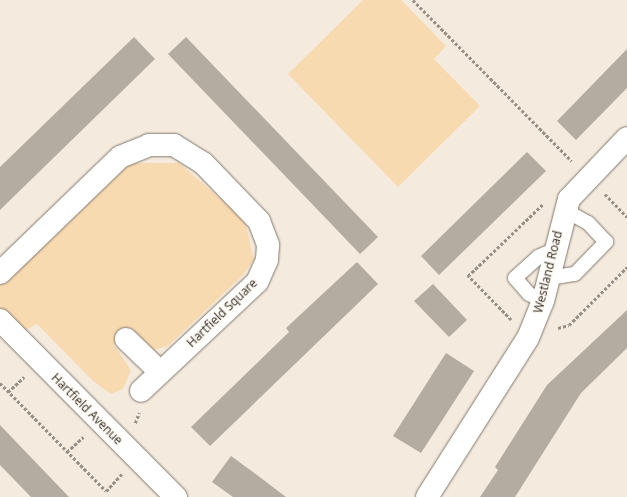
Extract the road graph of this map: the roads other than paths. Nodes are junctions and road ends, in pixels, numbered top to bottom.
1 (627, 138) edge
2 (565, 210) junction
3 (554, 250) junction
4 (0, 273) edge
5 (548, 278) junction
6 (543, 301) junction
7 (0, 320) edge
8 (126, 339) dead end
9 (160, 372) junction
10 (140, 391) road end
11 (176, 497) edge
12 (428, 497) edge

1 - 2 street, Westland Road
2 - 3 street, Westland Road
2 - 5 lane
3 - 5 street, Westland Road
3 - 6 lane
4 - 9 street, Hartfield Square
5 - 6 street, Westland Road
6 - 12 street, Westland Road
7 - 11 street, Hartfield Avenue
8 - 9 street
9 - 10 street, Hartfield Square

